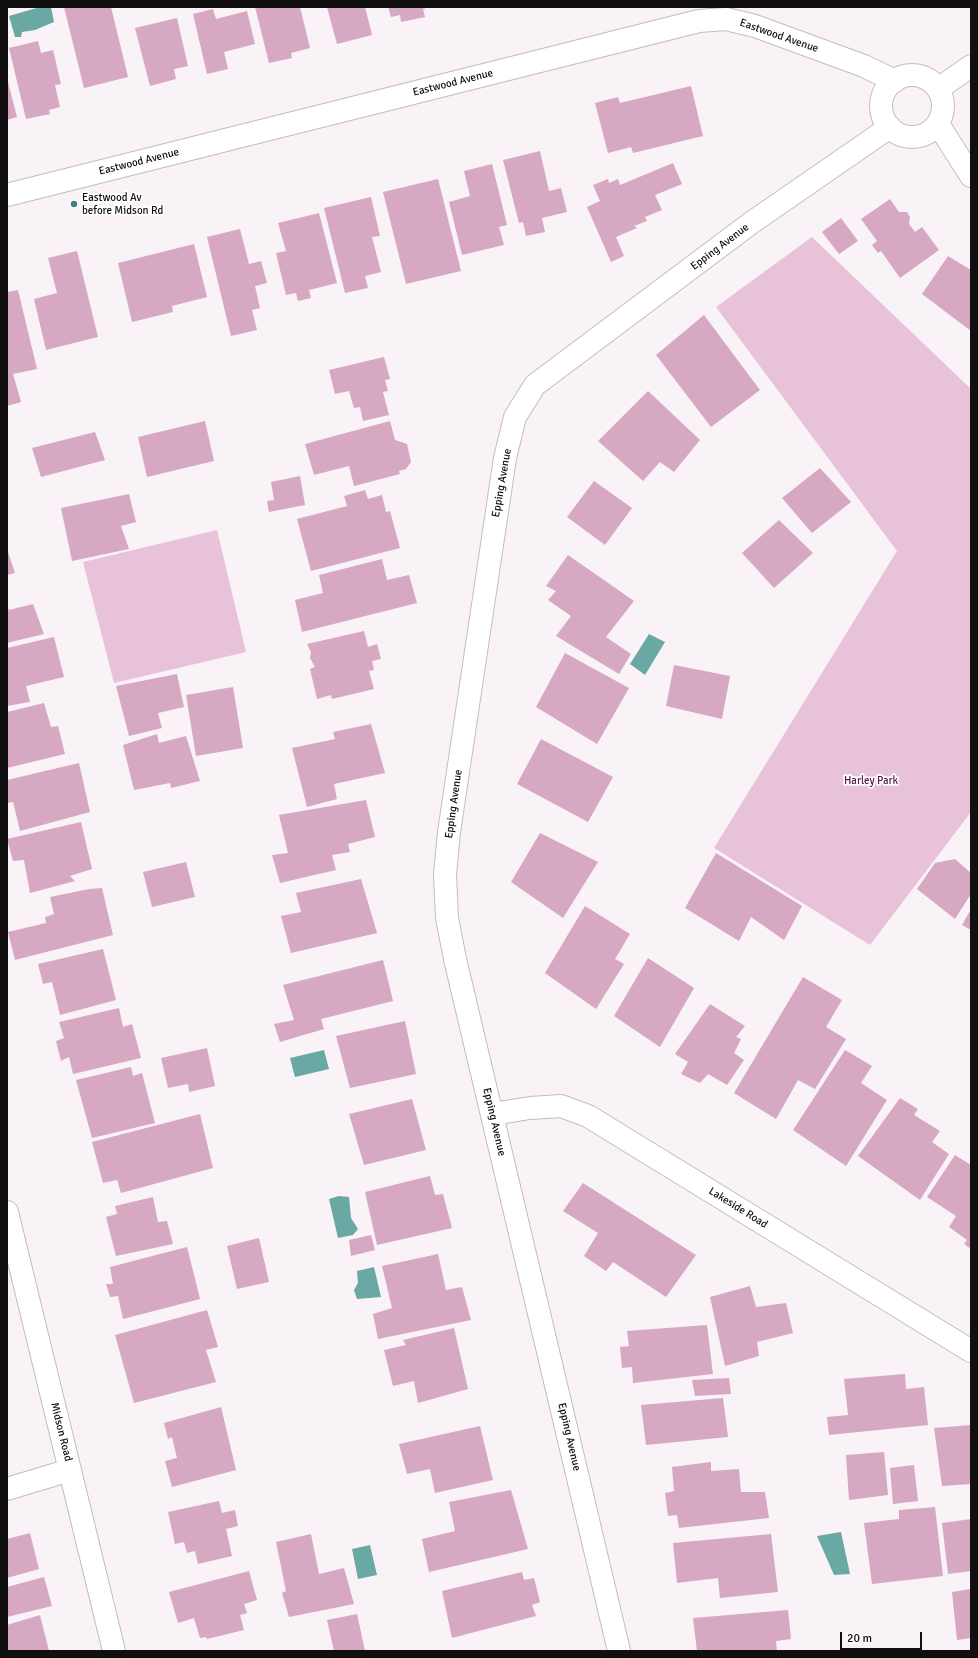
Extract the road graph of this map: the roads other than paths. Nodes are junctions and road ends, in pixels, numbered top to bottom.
1 (971, 66) edge
2 (895, 80) junction
3 (938, 89) junction
4 (938, 124) junction
5 (890, 127) junction
6 (971, 176) edge
7 (7, 195) edge
8 (492, 1114) junction
9 (7, 1212) edge
10 (971, 1351) edge
11 (70, 1470) junction
12 (7, 1489) edge
13 (114, 1651) edge
14 (619, 1651) edge

1 - 3 street
2 - 3 street
2 - 5 street
2 - 7 street, Eastwood Avenue
3 - 4 street
4 - 5 street
4 - 6 street
5 - 8 street, Epping Avenue
8 - 10 street, Lakeside Road
8 - 14 street, Epping Avenue
9 - 11 street, Midson Road
11 - 12 street
11 - 13 street, Midson Road

